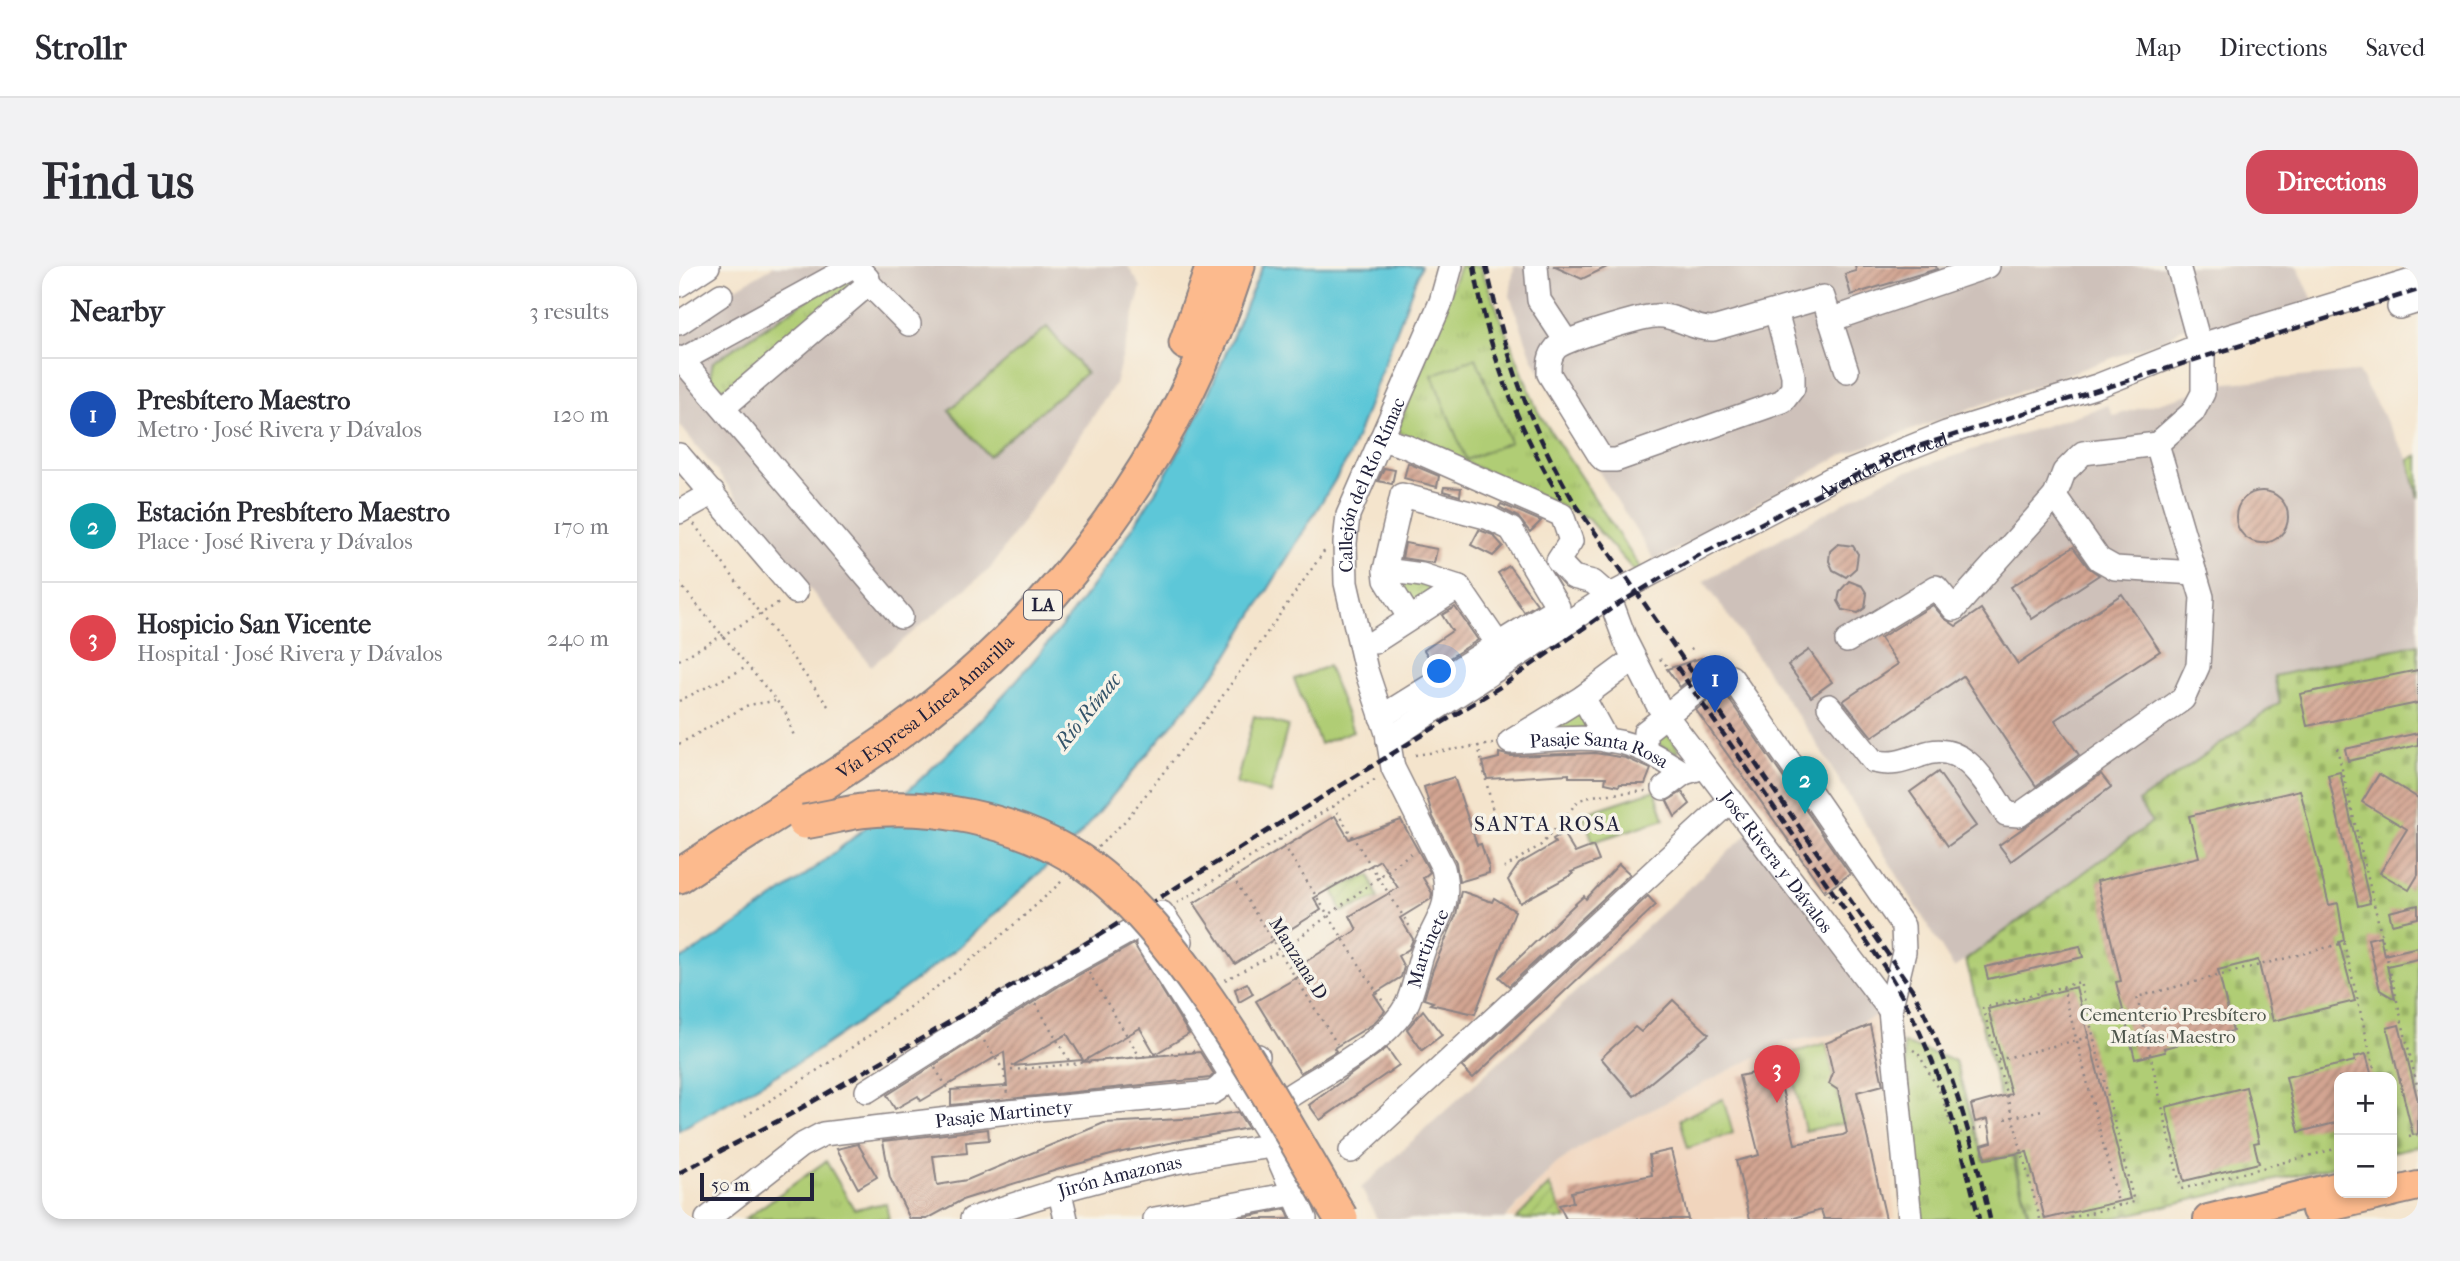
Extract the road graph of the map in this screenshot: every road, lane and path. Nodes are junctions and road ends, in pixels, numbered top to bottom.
1 (708, 266) edge
2 (1213, 266) edge
3 (1238, 266) edge
4 (1451, 266) edge
5 (1536, 266) edge
6 (1988, 266) edge
7 (2178, 266) edge
8 (859, 272) edge
9 (2418, 279) edge
10 (679, 285) edge
11 (721, 295) dead end
12 (1776, 311) junction
13 (1830, 320) junction
14 (679, 323) edge
15 (909, 324) dead end
16 (1566, 341) junction
17 (2200, 345) junction
18 (682, 356) edge
19 (1847, 371) dead end
20 (725, 407) junction
21 (1381, 439) junction
22 (2157, 444) junction
23 (679, 456) edge
24 (713, 493) junction
25 (2055, 496) junction
26 (681, 511) edge
27 (1385, 570) junction
28 (2195, 573) junction
29 (679, 583) edge
30 (1459, 587) junction
31 (796, 592) joint
32 (1609, 596) junction
33 (760, 615) junction
34 (901, 617) dead end
35 (1409, 617) junction
36 (724, 636) junction
37 (1374, 642) dead end
38 (1847, 642) dead end
39 (1498, 644) junction
40 (1691, 648) dead end
41 (1694, 654) dead end
42 (1634, 659) junction
43 (1660, 659) dead end
44 (679, 660) edge
45 (747, 667) junction
46 (1669, 668) dead end
47 (1583, 697) junction
48 (679, 701) edge
49 (775, 701) junction
50 (1829, 706) dead end
51 (831, 710) dead end
52 (1665, 715) junction
53 (1381, 718) junction
54 (795, 738) dead end
55 (1607, 741) junction
56 (1510, 742) junction
57 (679, 744) edge
58 (1478, 746) junction
59 (2337, 748) dead end
60 (1645, 750) junction
61 (1391, 753) junction
62 (1415, 755) dead end
63 (1695, 770) junction
64 (1664, 788) joint
65 (1731, 800) junction
66 (1333, 806) junction
67 (1495, 820) dead end
68 (1280, 839) junction
69 (1430, 840) junction
70 (731, 843) junction
71 (679, 850) edge
72 (1504, 868) dead end
73 (1229, 871) junction
74 (679, 876) edge
75 (1376, 877) junction
76 (1162, 913) junction
77 (1327, 916) junction
78 (1137, 925) junction
79 (1424, 949) junction
80 (1279, 951) junction
81 (1080, 958) junction
82 (1212, 987) junction
83 (2063, 987) junction
84 (1028, 989) junction
85 (1890, 1010) junction
86 (1395, 1021) junction
87 (973, 1023) junction
88 (2094, 1036) junction
89 (1892, 1038) junction
90 (2077, 1040) junction
91 (1215, 1046) junction
92 (926, 1054) junction
93 (1259, 1056) junction
94 (1140, 1057) junction
95 (1346, 1059) junction
96 (1998, 1060) junction
97 (1071, 1065) junction
98 (1004, 1071) junction
99 (1231, 1072) junction
100 (2375, 1072) edge
101 (2418, 1089) edge
102 (867, 1091) dead end
103 (1288, 1097) junction
104 (2042, 1110) dead end
105 (1008, 1112) junction
106 (2013, 1117) junction
107 (953, 1118) junction
108 (2005, 1119) dead end
109 (1989, 1126) dead end
110 (2418, 1135) edge
111 (2409, 1137) dead end
112 (1272, 1146) junction
113 (2334, 1149) edge
114 (1352, 1151) dead end
115 (2418, 1169) edge
116 (2397, 1174) edge
117 (2418, 1186) edge
118 (2334, 1187) edge
119 (1059, 1189) junction
120 (2397, 1190) edge
121 (1292, 1194) junction
122 (2367, 1198) edge
123 (2119, 1206) junction
124 (707, 1219) edge
125 (972, 1219) edge
126 (1066, 1219) edge
127 (1155, 1219) edge
128 (1305, 1219) edge
129 (1341, 1219) edge
130 (1356, 1219) edge
131 (1910, 1219) edge
132 (2040, 1219) edge
133 (2066, 1219) edge
134 (2208, 1219) edge
135 (2287, 1219) edge

1 - 10 street
2 - 71 highway, Vía Expresa Línea Amarilla / LA
3 - 70 highway, Vía Expresa Línea Amarilla / LA
4 - 21 street, Callejón del Río Rímac
5 - 16 street
6 - 13 street
7 - 17 street
8 - 15 street
8 - 18 street
8 - 20 street
9 - 17 street, Avenida Berrocal
11 - 14 street
12 - 13 street
12 - 16 street
12 - 16 street
13 - 19 street
17 - 22 street
17 - 32 street, Avenida Berrocal
18 - 20 street
20 - 34 street
21 - 32 street
21 - 53 street, Callejón del Río Rímac
22 - 25 street
22 - 28 street
23 - 24 street
24 - 26 street
24 - 31 street
25 - 28 street
25 - 38 street
26 - 33 path
27 - 30 street
27 - 35 street
27 - 39 street
28 - 50 street
29 - 36 path
30 - 35 street
30 - 39 street
31 - 33 path
32 - 42 street, José Rivera y Dávalos
32 - 61 street, Avenida Berrocal
33 - 36 path
33 - 51 path
35 - 37 street
36 - 44 path
36 - 45 path
39 - 53 street
40 - 41 path
42 - 47 street
42 - 52 street, José Rivera y Dávalos
43 - 46 path
45 - 48 path
45 - 49 path
47 - 55 street
47 - 56 street
49 - 54 path
49 - 57 path
52 - 60 street
52 - 63 street, José Rivera y Dávalos
52 - 85 street
53 - 61 street, Callejón del Río Rímac
55 - 56 street, Pasaje Santa Rosa
55 - 60 street, Pasaje Santa Rosa
56 - 58 path
58 - 62 path
58 - 67 path
59 - 101 path
60 - 63 street, Pasaje Santa Rosa
61 - 66 path
61 - 69 street, Martinete
63 - 64 street
63 - 65 street, José Rivera y Dávalos
64 - 72 path
65 - 85 street, José Rivera y Dávalos
65 - 114 street
66 - 68 path
66 - 75 path
68 - 73 path
68 - 77 path
69 - 75 path
69 - 79 street, Martinete
70 - 74 highway, Vía Expresa Línea Amarilla / LA
70 - 129 highway, bridge
73 - 76 path
73 - 80 path, Manzana D
75 - 77 path
75 - 79 path
76 - 78 street
76 - 82 street
77 - 80 path
77 - 86 path
78 - 81 street
78 - 91 street
79 - 86 street, Martinete
80 - 82 path
80 - 95 path, Manzana D
81 - 84 street
81 - 94 path
82 - 93 street
83 - 88 path
83 - 90 path
83 - 96 path
84 - 87 street
84 - 97 path
85 - 89 street
86 - 95 street, Martinete
87 - 92 street
87 - 98 path
88 - 90 path
88 - 123 path
89 - 109 path
89 - 131 street
90 - 96 path
90 - 123 path
91 - 94 path
91 - 99 street
92 - 102 street
92 - 107 path
93 - 99 street, Pasaje Martinety
93 - 103 street
94 - 97 path
95 - 103 street, Martinete
96 - 106 path
97 - 98 path
98 - 105 path
99 - 105 street, Pasaje Martinety
99 - 112 street
100 - 113 path
103 - 130 street
104 - 106 path
105 - 107 street, Pasaje Martinety
106 - 108 path
106 - 132 path
107 - 124 street, Pasaje Martinety
110 - 111 path
112 - 119 street, Jirón Amazonas
112 - 121 street
115 - 116 main road
117 - 120 main road
118 - 134 main road
119 - 125 street, Jirón Amazonas
119 - 126 street
121 - 127 street
121 - 128 street
122 - 135 main road
123 - 133 path

